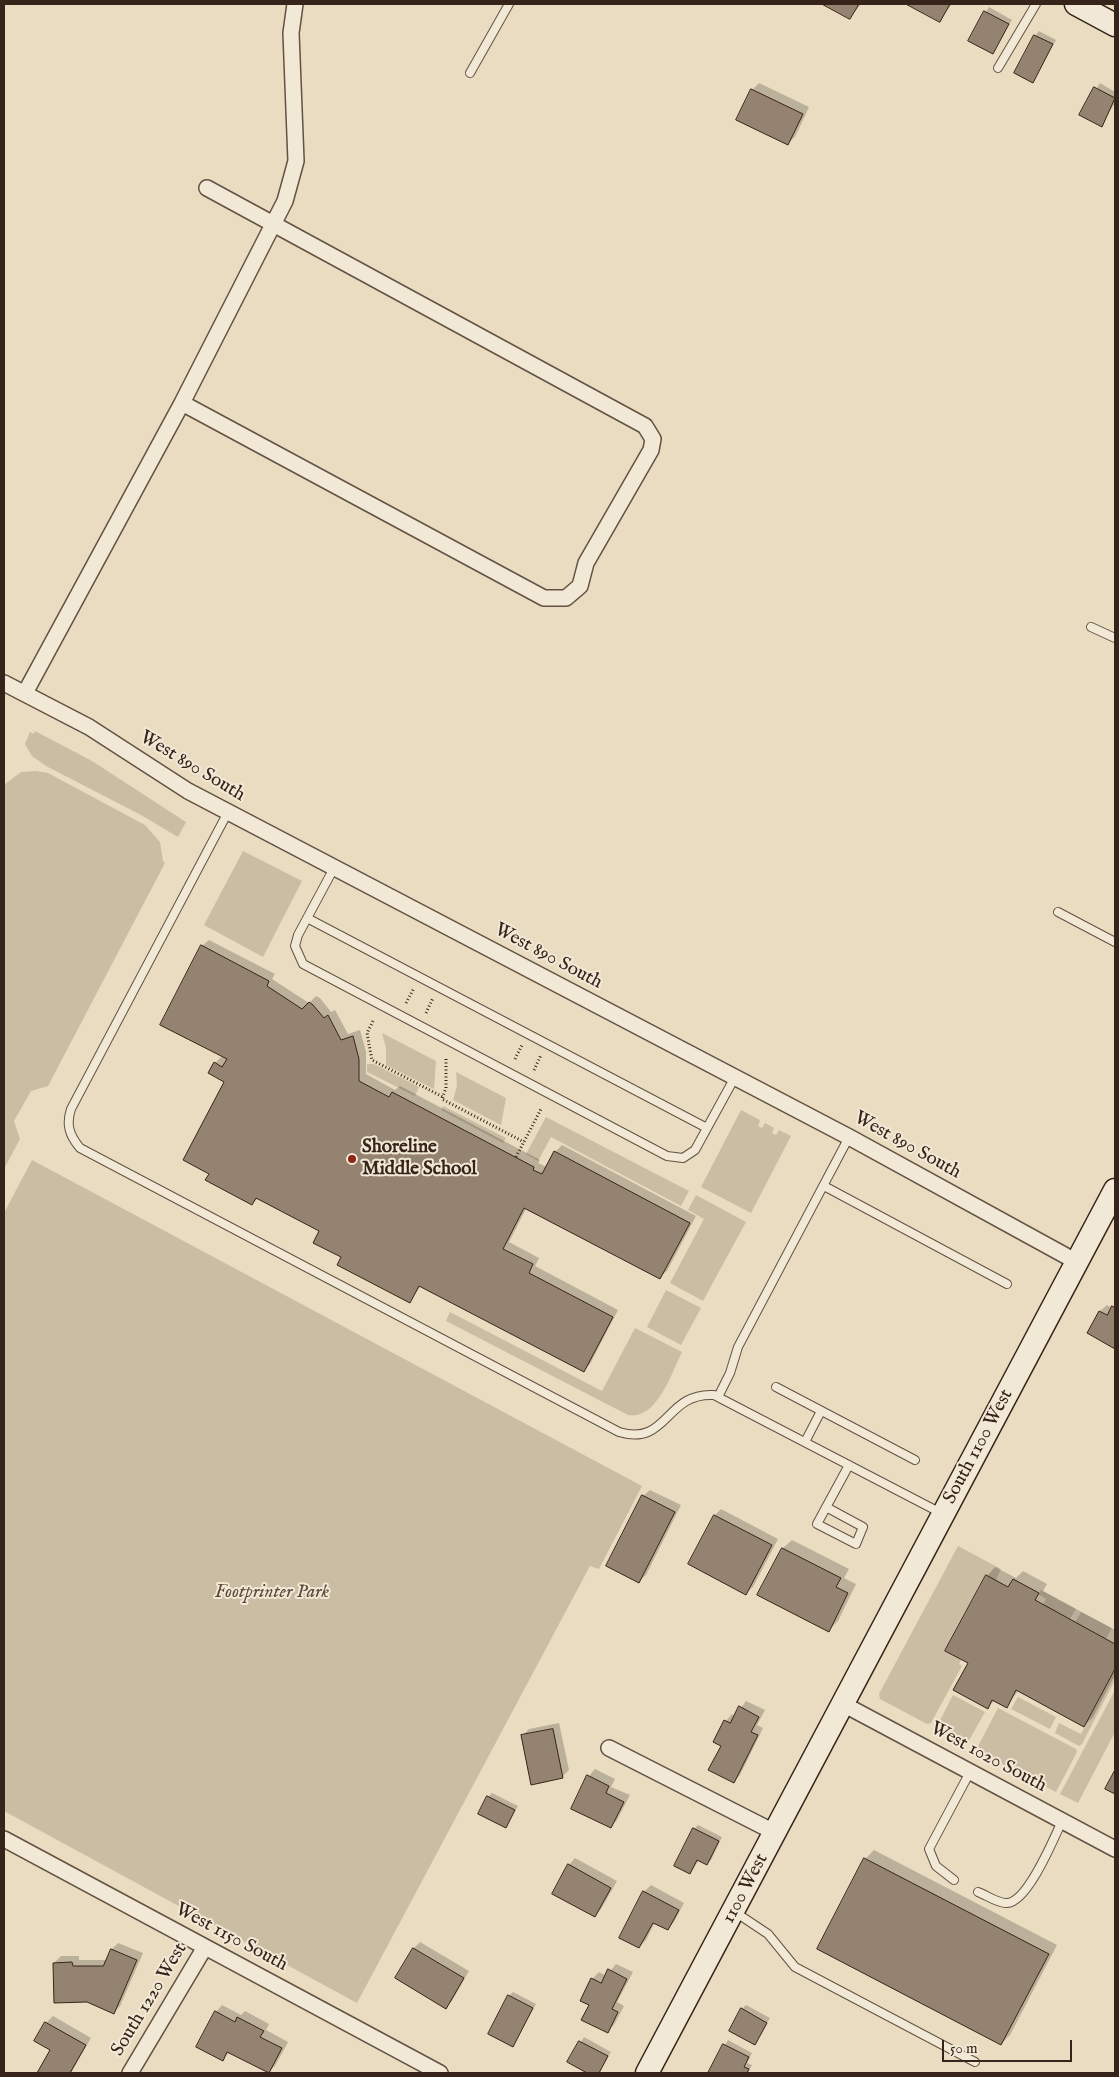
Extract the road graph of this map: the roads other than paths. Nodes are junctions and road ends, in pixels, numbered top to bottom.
1 (296, 4) edge
2 (509, 4) edge
3 (1036, 4) edge
4 (1076, 4) edge
5 (1114, 22) edge
6 (998, 68) dead end
7 (470, 73) dead end
8 (206, 188) dead end
9 (274, 224) junction
10 (182, 403) junction
11 (1091, 627) dead end
12 (1115, 638) edge
13 (4, 683) edge
14 (25, 693) junction
15 (228, 812) junction
16 (334, 868) junction
17 (1058, 912) dead end
18 (307, 918) junction
19 (1115, 942) edge
20 (735, 1076) junction
21 (707, 1128) junction
22 (849, 1136) junction
23 (824, 1186) junction
24 (1115, 1190) edge
25 (1077, 1262) junction
26 (1007, 1284) dead end
27 (776, 1387) dead end
28 (718, 1397) junction
29 (821, 1411) junction
30 (805, 1442) junction
31 (915, 1460) dead end
32 (849, 1465) junction
33 (826, 1507) junction
34 (943, 1514) junction
35 (843, 1704) junction
36 (609, 1748) dead end
37 (970, 1772) junction
38 (1062, 1820) junction
39 (776, 1833) junction
40 (4, 1839) edge
41 (1115, 1849) edge
42 (954, 1880) dead end
43 (978, 1892) dead end
44 (734, 1911) junction
45 (205, 1947) junction
46 (975, 2062) dead end
47 (130, 2073) edge
48 (440, 2073) edge
49 (647, 2073) edge

1 - 9 street
2 - 7 lane
3 - 6 lane
4 - 5 street
8 - 9 street
9 - 10 street
9 - 10 street
10 - 14 street
11 - 12 lane
13 - 14 street, West 890 South
14 - 15 street, West 890 South
15 - 16 street, West 890 South
15 - 28 lane
16 - 18 lane
16 - 20 street, West 890 South
17 - 19 lane
18 - 21 lane
18 - 21 lane
20 - 21 lane
20 - 22 street, West 890 South
22 - 23 lane
22 - 25 street, West 890 South
23 - 26 lane
23 - 28 lane
24 - 25 street, South 1100 West
25 - 34 street, South 1100 West
27 - 29 lane
28 - 30 lane
29 - 30 lane
29 - 31 lane
30 - 32 lane
32 - 33 lane
32 - 34 lane
33 - 33 lane
34 - 35 street, South 1100 West
35 - 37 street, West 1020 South
35 - 39 street, 1100 West
36 - 39 street
37 - 38 street, West 1020 South
37 - 42 lane
38 - 41 street, West 1020 South
38 - 43 lane
39 - 44 street, 1100 West
40 - 45 street, West 1150 South
44 - 46 lane
44 - 49 street, 1100 West
45 - 47 street, South 1220 West
45 - 48 street, West 1150 South

